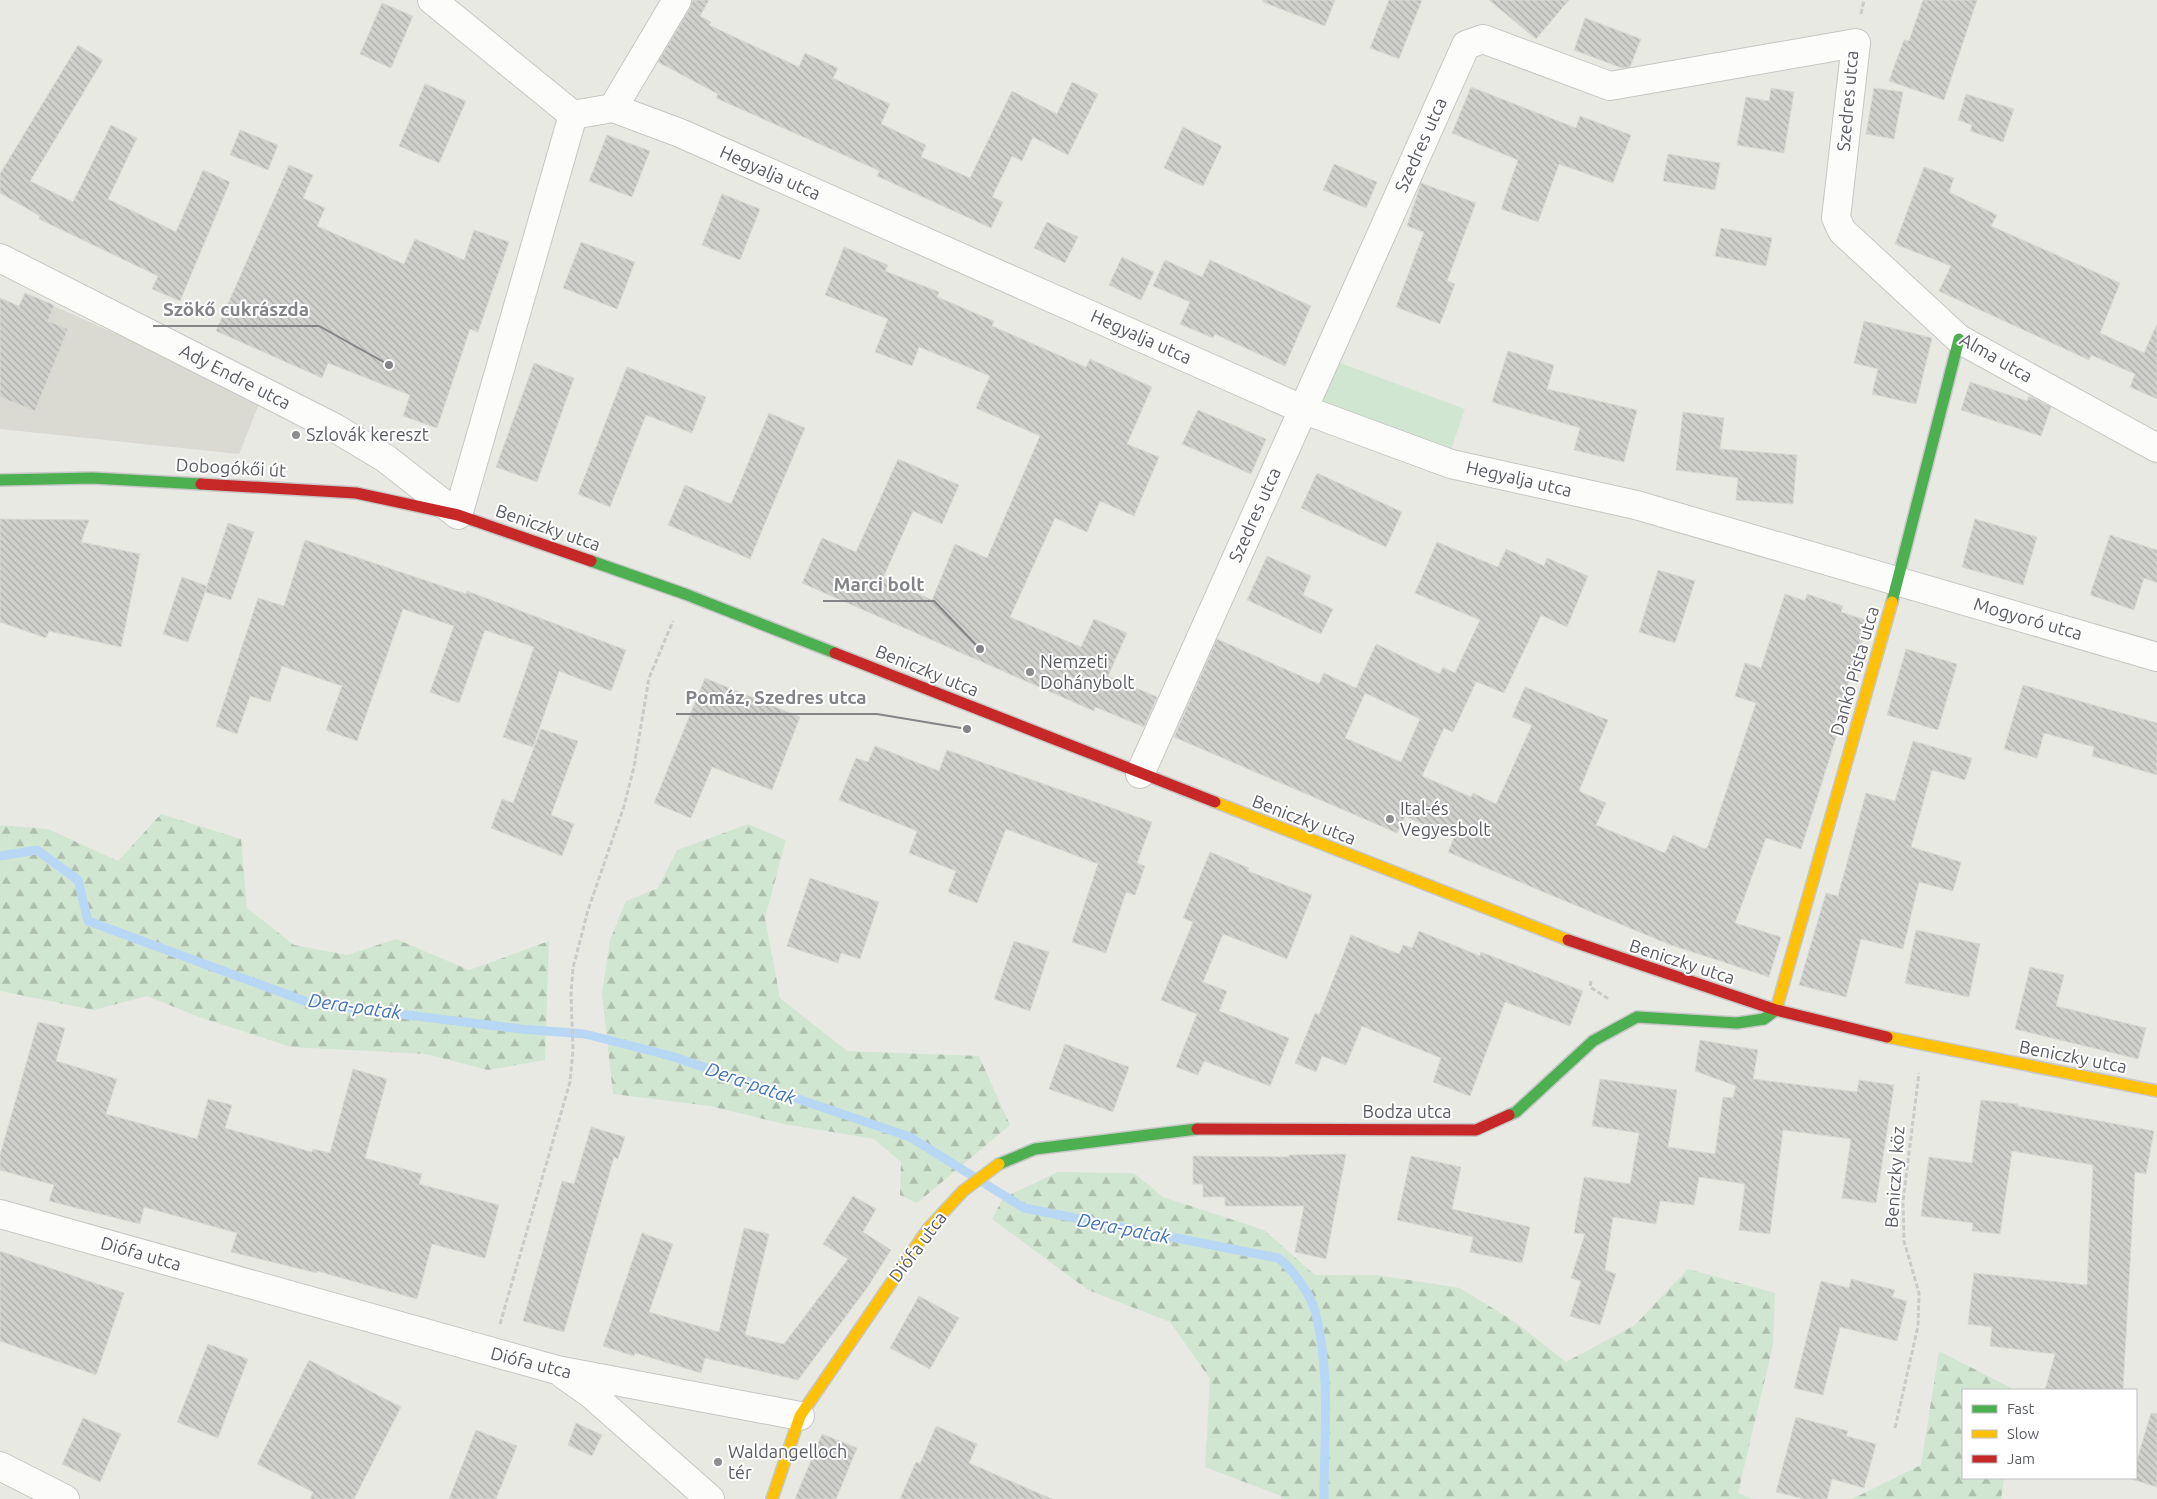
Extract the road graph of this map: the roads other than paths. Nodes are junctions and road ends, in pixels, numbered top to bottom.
1 (432, 0) edge
2 (677, 0) edge
3 (460, 10) edge
4 (613, 108) junction
5 (573, 115) junction
6 (1836, 218) joint
7 (0, 258) edge
8 (1959, 339) junction
9 (1302, 409) junction
10 (2157, 448) edge
11 (0, 480) edge
12 (458, 515) junction
13 (1898, 581) junction
14 (2157, 657) edge
15 (1140, 774) junction
16 (1776, 1010) junction
17 (2157, 1091) edge
18 (963, 1192) joint
19 (0, 1214) edge
20 (557, 1370) junction
21 (800, 1416) junction
22 (0, 1466) edge
23 (65, 1499) edge
24 (710, 1499) edge
25 (772, 1499) edge

1 - 3 street
2 - 4 street
3 - 5 street
4 - 5 street
4 - 9 street, Hegyalja utca
5 - 12 street
6 - 8 street, Alma utca
6 - 9 street, Szedres utca
7 - 12 street, Ady Endre utca
8 - 10 street, Alma utca
8 - 13 main road, Dankó Pista utca
9 - 13 street, Hegyalja utca
9 - 15 street, Szedres utca
11 - 12 main road, Dobogókői út
12 - 15 main road, Beniczky utca
13 - 14 street, Mogyoró utca
13 - 16 main road, Dankó Pista utca
15 - 16 main road, Beniczky utca
16 - 17 main road, Beniczky utca
16 - 18 main road, Bodza utca
18 - 21 main road, Diófa utca
19 - 20 street, Diófa utca
20 - 21 street, Diófa utca
20 - 24 street
21 - 25 main road
22 - 23 street

